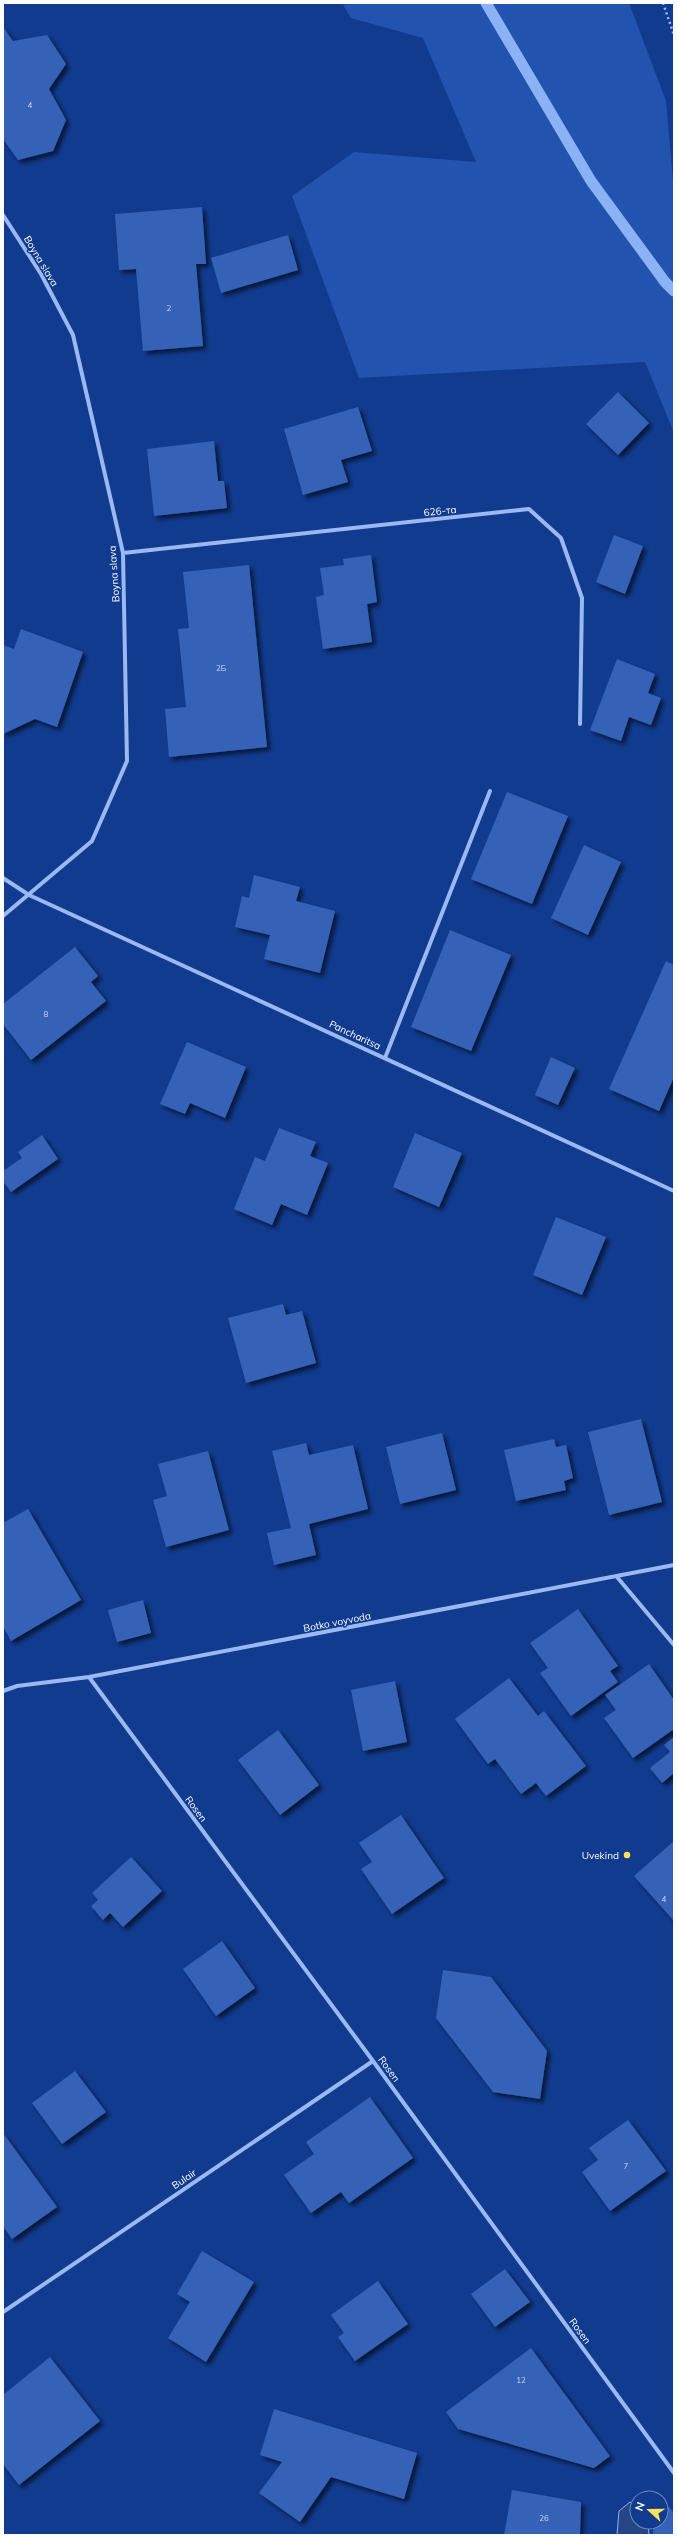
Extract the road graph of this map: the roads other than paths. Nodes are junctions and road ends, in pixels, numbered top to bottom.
1 (3, 215) edge
2 (123, 553) junction
3 (580, 724) dead end
4 (490, 791) dead end
5 (3, 878) edge
6 (29, 895) junction
7 (3, 916) edge
8 (385, 1058) junction
9 (674, 1191) edge
10 (674, 1565) edge
11 (617, 1577) junction
12 (674, 1645) edge
13 (89, 1677) junction
14 (3, 1691) edge
15 (373, 2061) junction
16 (3, 2312) edge
17 (674, 2473) edge

1 - 2 street, Boyna slava
2 - 3 street, 626-та
2 - 6 street, Boyna slava
4 - 8 street
5 - 6 street, Pancharitsa
6 - 7 street, Boyna slava
6 - 8 street, Pancharitsa
8 - 9 street, Pancharitsa
10 - 11 street, Botko voyvoda
11 - 12 street
11 - 13 street, Botko voyvoda
13 - 14 street, Botko voyvoda
13 - 15 street, Rosen
15 - 16 street, Bulair
15 - 17 street, Rosen

